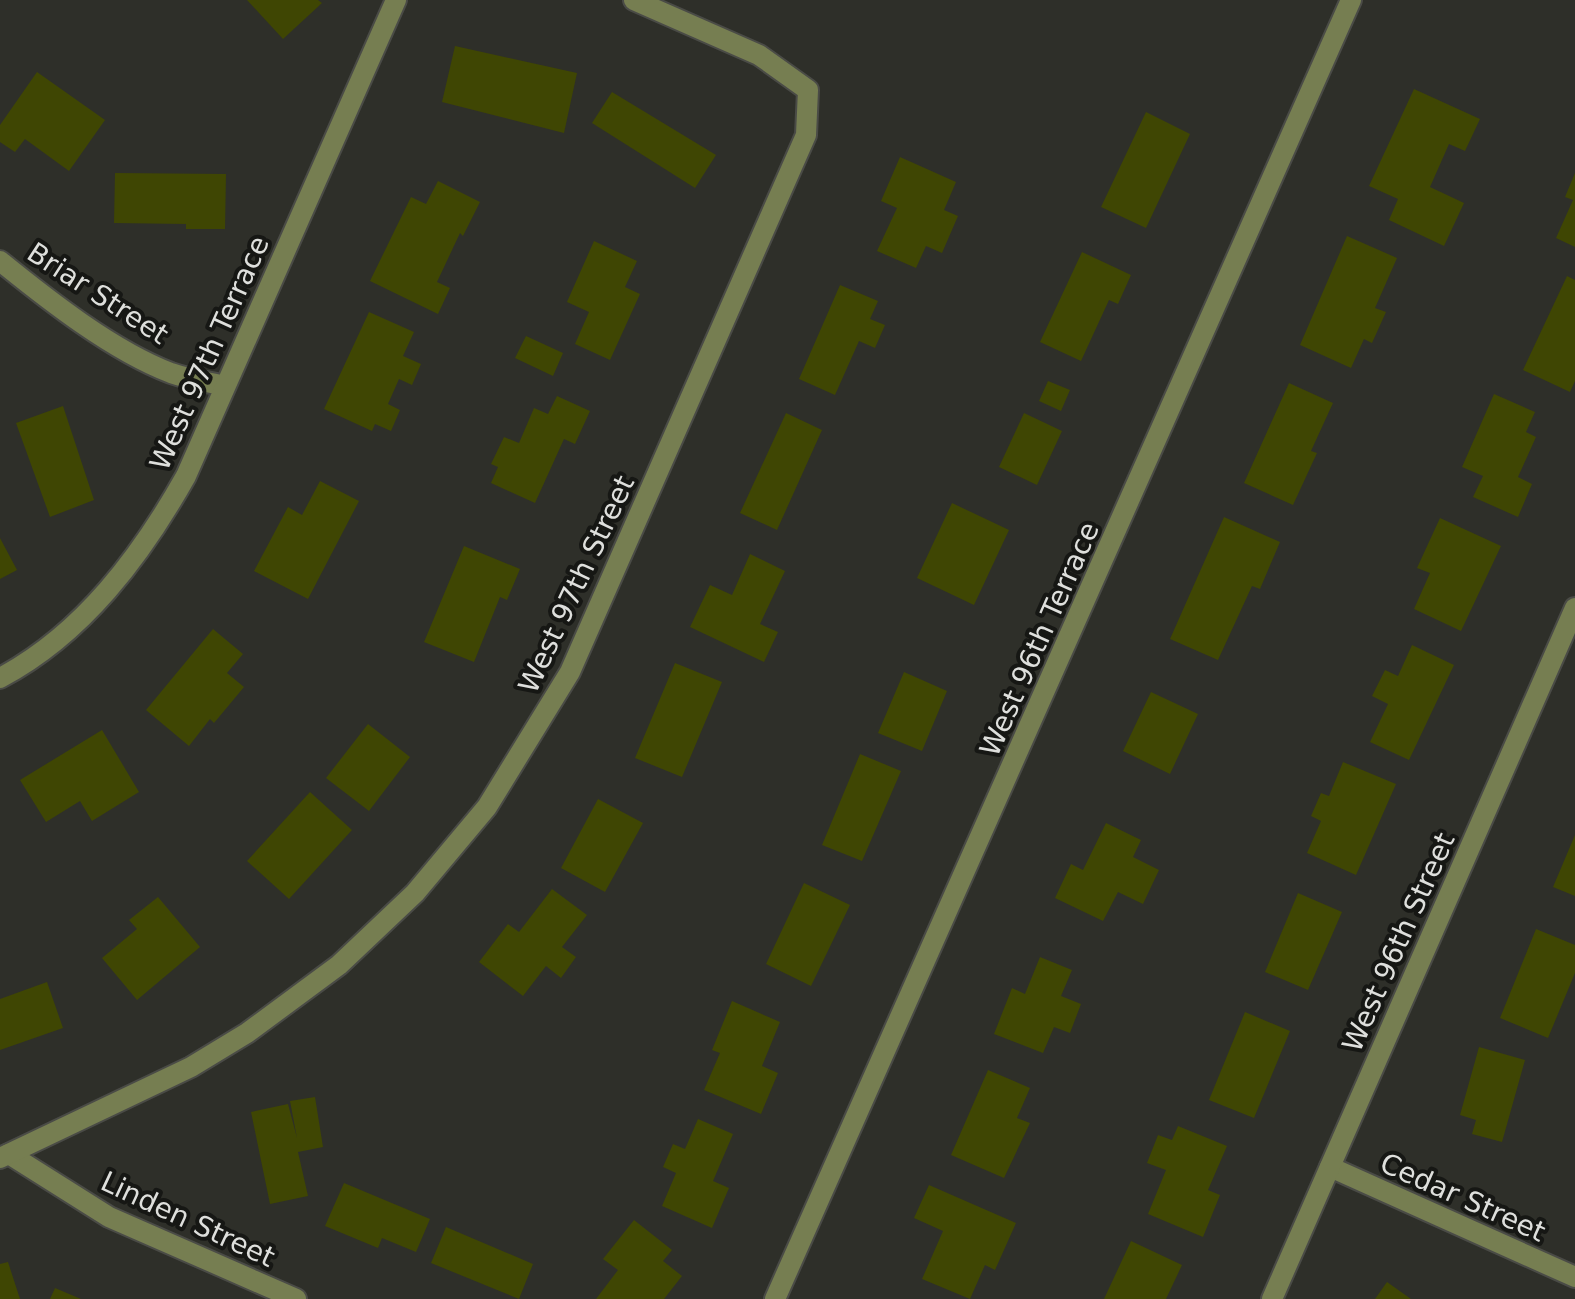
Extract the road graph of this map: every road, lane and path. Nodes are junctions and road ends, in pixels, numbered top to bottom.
1 (396, 0) edge
2 (634, 0) edge
3 (1351, 0) edge
4 (0, 261) edge
5 (225, 386) junction
6 (1575, 608) edge
7 (0, 678) edge
8 (4, 1156) edge
9 (1330, 1166) junction
10 (1575, 1277) edge
11 (296, 1299) edge
12 (775, 1299) edge
13 (1272, 1299) edge

1 - 5 street, West 97th Terrace
2 - 8 street, West 97th Street
3 - 12 street, West 96th Terrace
4 - 5 street, Briar Street
5 - 7 street, West 97th Terrace
6 - 9 street, West 96th Street
8 - 11 street, Linden Street
9 - 10 street, Cedar Street
9 - 13 street, West 96th Street

